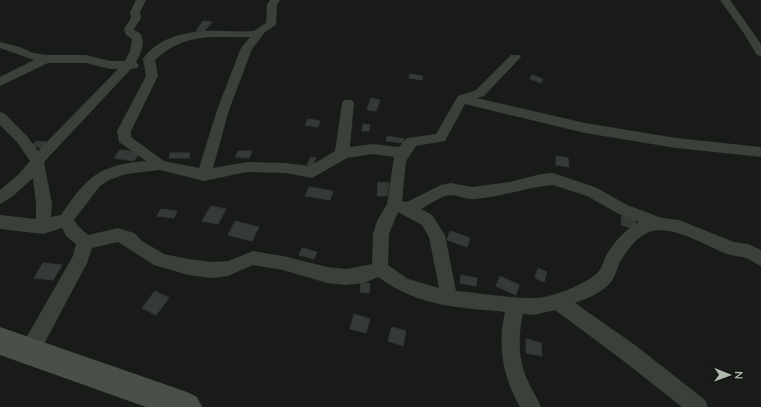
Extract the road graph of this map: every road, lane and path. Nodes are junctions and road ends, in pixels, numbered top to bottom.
1 (141, 0) edge
2 (276, 0) edge
3 (725, 0) edge
4 (257, 34) junction
5 (757, 41) edge
6 (0, 45) edge
7 (761, 53) edge
8 (515, 57) dead end
9 (46, 59) junction
10 (149, 64) junction
11 (128, 65) junction
12 (0, 82) edge
13 (462, 99) junction
14 (348, 103) dead end
15 (0, 117) edge
16 (761, 152) edge
17 (402, 153) junction
18 (342, 154) junction
19 (37, 160) junction
20 (160, 165) junction
21 (204, 174) junction
22 (0, 198) edge
23 (401, 207) junction
24 (66, 220) junction
25 (0, 222) edge
26 (656, 222) junction
27 (43, 227) junction
28 (86, 242) junction
29 (761, 259) edge
30 (380, 269) junction
31 (449, 298) junction
32 (557, 301) junction
33 (516, 305) junction
34 (0, 341) edge
35 (29, 352) junction
36 (172, 405) edge
37 (531, 407) edge
38 (698, 407) edge

1 - 11 street
2 - 4 street
3 - 5 street
4 - 10 street
4 - 21 street
5 - 7 street
6 - 9 street
8 - 13 street
9 - 11 street
9 - 12 street
10 - 11 street
10 - 20 street
11 - 19 street
13 - 16 street
13 - 17 street
14 - 18 street
15 - 19 street
17 - 18 street
17 - 23 street
18 - 21 street
19 - 22 street
19 - 27 street
20 - 21 street
20 - 24 street
23 - 26 street
23 - 30 street
23 - 31 street
24 - 27 street
24 - 28 street
25 - 27 street
26 - 29 street
26 - 32 street
28 - 30 street
28 - 35 street
30 - 31 street
31 - 33 street
32 - 33 street
32 - 38 street
33 - 37 street
34 - 35 main road
35 - 36 main road

